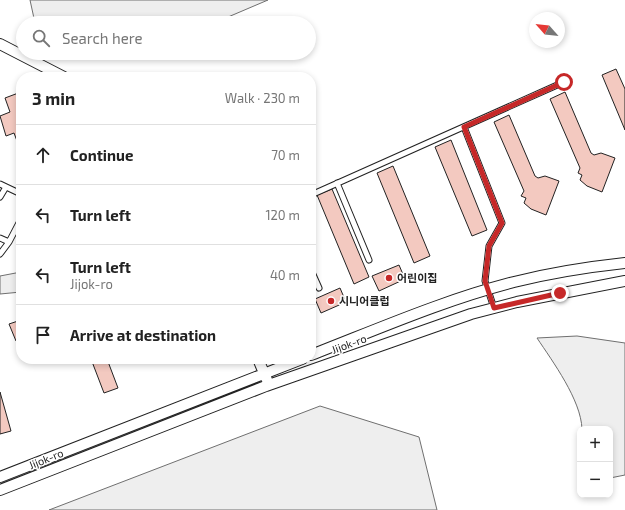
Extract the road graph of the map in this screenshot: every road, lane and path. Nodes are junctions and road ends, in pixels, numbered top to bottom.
1 (0, 44) edge
2 (16, 52) edge
3 (31, 60) edge
4 (54, 72) edge
5 (564, 82) dead end
6 (464, 127) junction
7 (0, 184) edge
8 (337, 184) junction
9 (6, 187) junction
10 (16, 192) edge
11 (316, 193) edge
12 (0, 197) edge
13 (16, 229) edge
14 (0, 238) edge
15 (9, 242) junction
16 (0, 254) edge
17 (370, 260) dead end
18 (625, 263) edge
19 (316, 281) edge
20 (625, 281) edge
21 (319, 288) dead end
22 (488, 290) junction
23 (494, 308) junction
24 (316, 353) edge
25 (260, 364) edge
26 (289, 364) edge
27 (264, 374) junction
28 (269, 385) junction
29 (0, 477) edge
30 (0, 490) edge

1 - 2 street
3 - 4 street
5 - 6 lane
6 - 8 lane
6 - 22 lane
7 - 9 lane
8 - 11 lane
8 - 17 lane
9 - 10 lane
9 - 12 lane
13 - 15 lane
14 - 15 lane
15 - 16 lane
18 - 22 street, Jijok-ro
19 - 21 lane
20 - 23 street, Jijok-ro
22 - 23 lane
22 - 24 street, Jijok-ro
23 - 28 street, Jijok-ro
25 - 27 street
26 - 27 street, Jijok-ro
27 - 28 street
27 - 29 street, Jijok-ro
28 - 30 street, Jijok-ro

